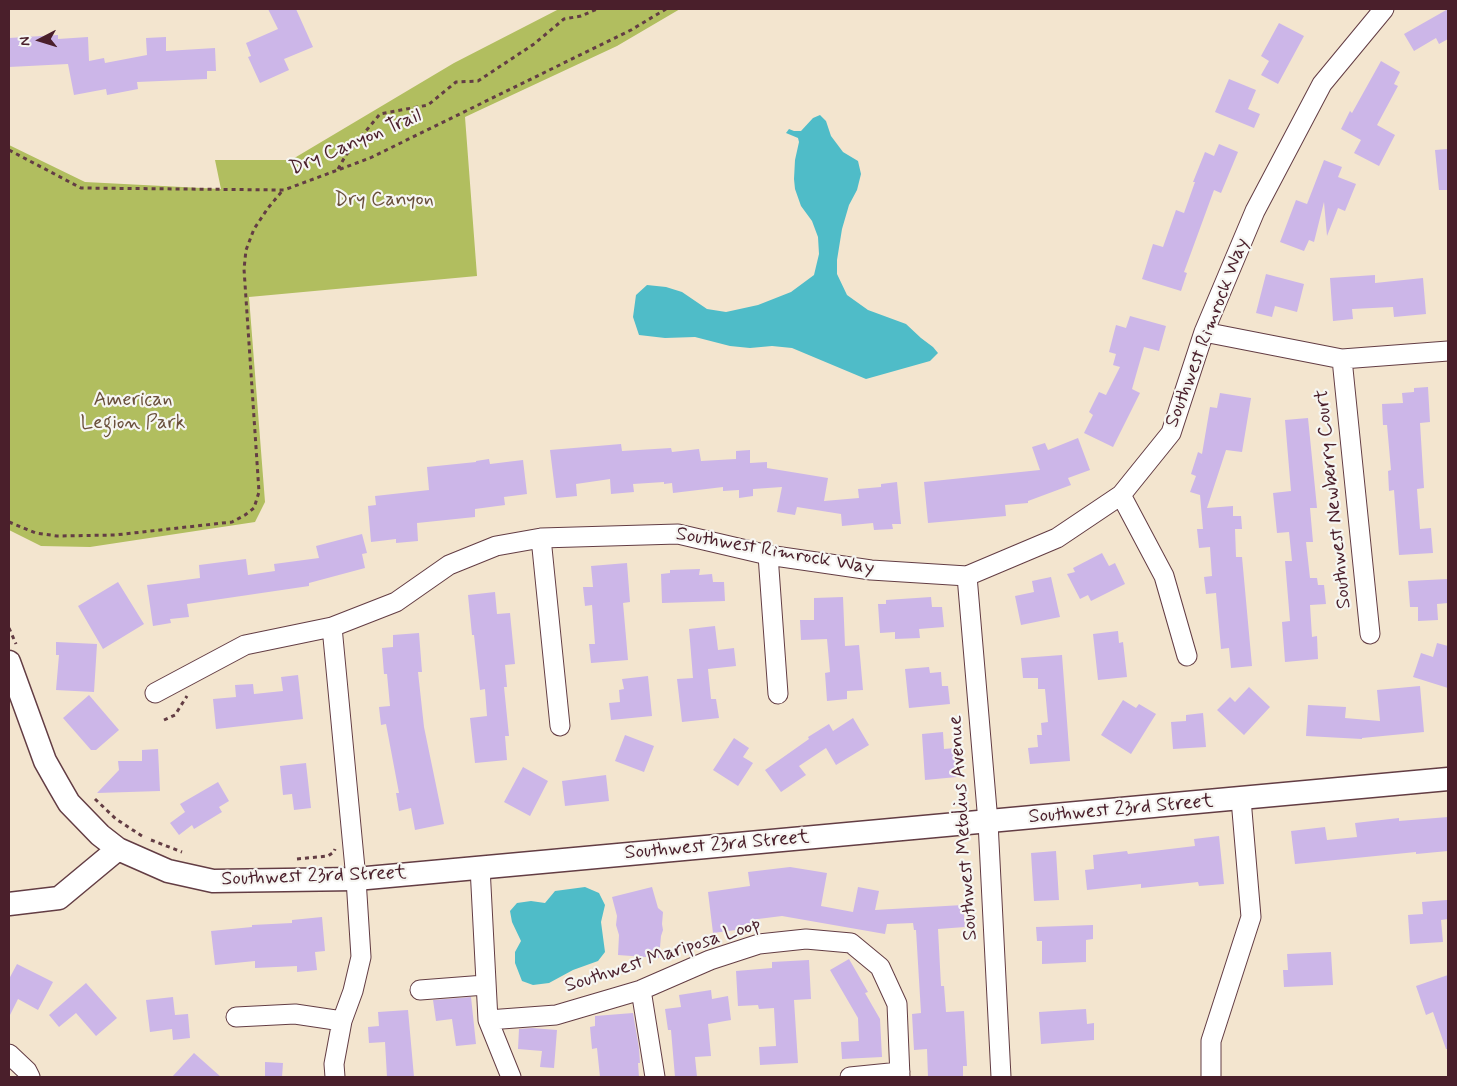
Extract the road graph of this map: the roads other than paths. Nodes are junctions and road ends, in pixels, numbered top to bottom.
1 (1384, 9) edge
2 (1204, 332) junction
3 (1448, 351) edge
4 (1342, 359) junction
5 (1121, 496) junction
6 (541, 538) junction
7 (768, 555) junction
8 (967, 576) junction
9 (332, 627) junction
10 (1370, 634) dead end
11 (13, 656) edge
12 (1187, 656) dead end
13 (154, 693) dead end
14 (778, 694) dead end
15 (560, 726) dead end
16 (1448, 780) edge
17 (1241, 799) junction
18 (988, 822) junction
19 (118, 849) junction
20 (480, 867) junction
21 (356, 879) junction
22 (9, 904) edge
23 (485, 985) junction
24 (420, 990) dead end
25 (641, 990) junction
26 (236, 1017) dead end
27 (488, 1020) junction
28 (342, 1021) junction
29 (9, 1054) edge
30 (900, 1075) edge
31 (30, 1077) edge
32 (335, 1077) edge
33 (511, 1077) edge
34 (655, 1077) edge
35 (850, 1077) edge
36 (1001, 1077) edge
37 (1211, 1077) edge

1 - 2 street, Southwest Rimrock Way
2 - 4 street
2 - 5 street, Southwest Rimrock Way
3 - 4 street
4 - 10 street, Southwest Newberry Court
5 - 8 street, Southwest Rimrock Way
5 - 12 street
6 - 7 street, Southwest Rimrock Way
6 - 9 street, Southwest Rimrock Way
6 - 15 street
7 - 8 street, Southwest Rimrock Way
7 - 14 street
8 - 18 street, Southwest Metolius Avenue
9 - 13 street, Southwest Rimrock Way
9 - 21 street
11 - 19 street
16 - 17 street, Southwest 23rd Street
17 - 18 street, Southwest 23rd Street
17 - 37 street
18 - 20 street, Southwest 23rd Street
18 - 36 street, Southwest Metolius Avenue
19 - 21 street, Southwest 23rd Street
19 - 22 street
20 - 21 street, Southwest 23rd Street
20 - 23 street
21 - 28 street
23 - 24 street
23 - 27 street
25 - 27 street, Southwest Mariposa Loop
25 - 30 street, Southwest Mariposa Loop
25 - 34 street
26 - 28 street
27 - 33 street
28 - 32 street
29 - 31 street
30 - 35 street

